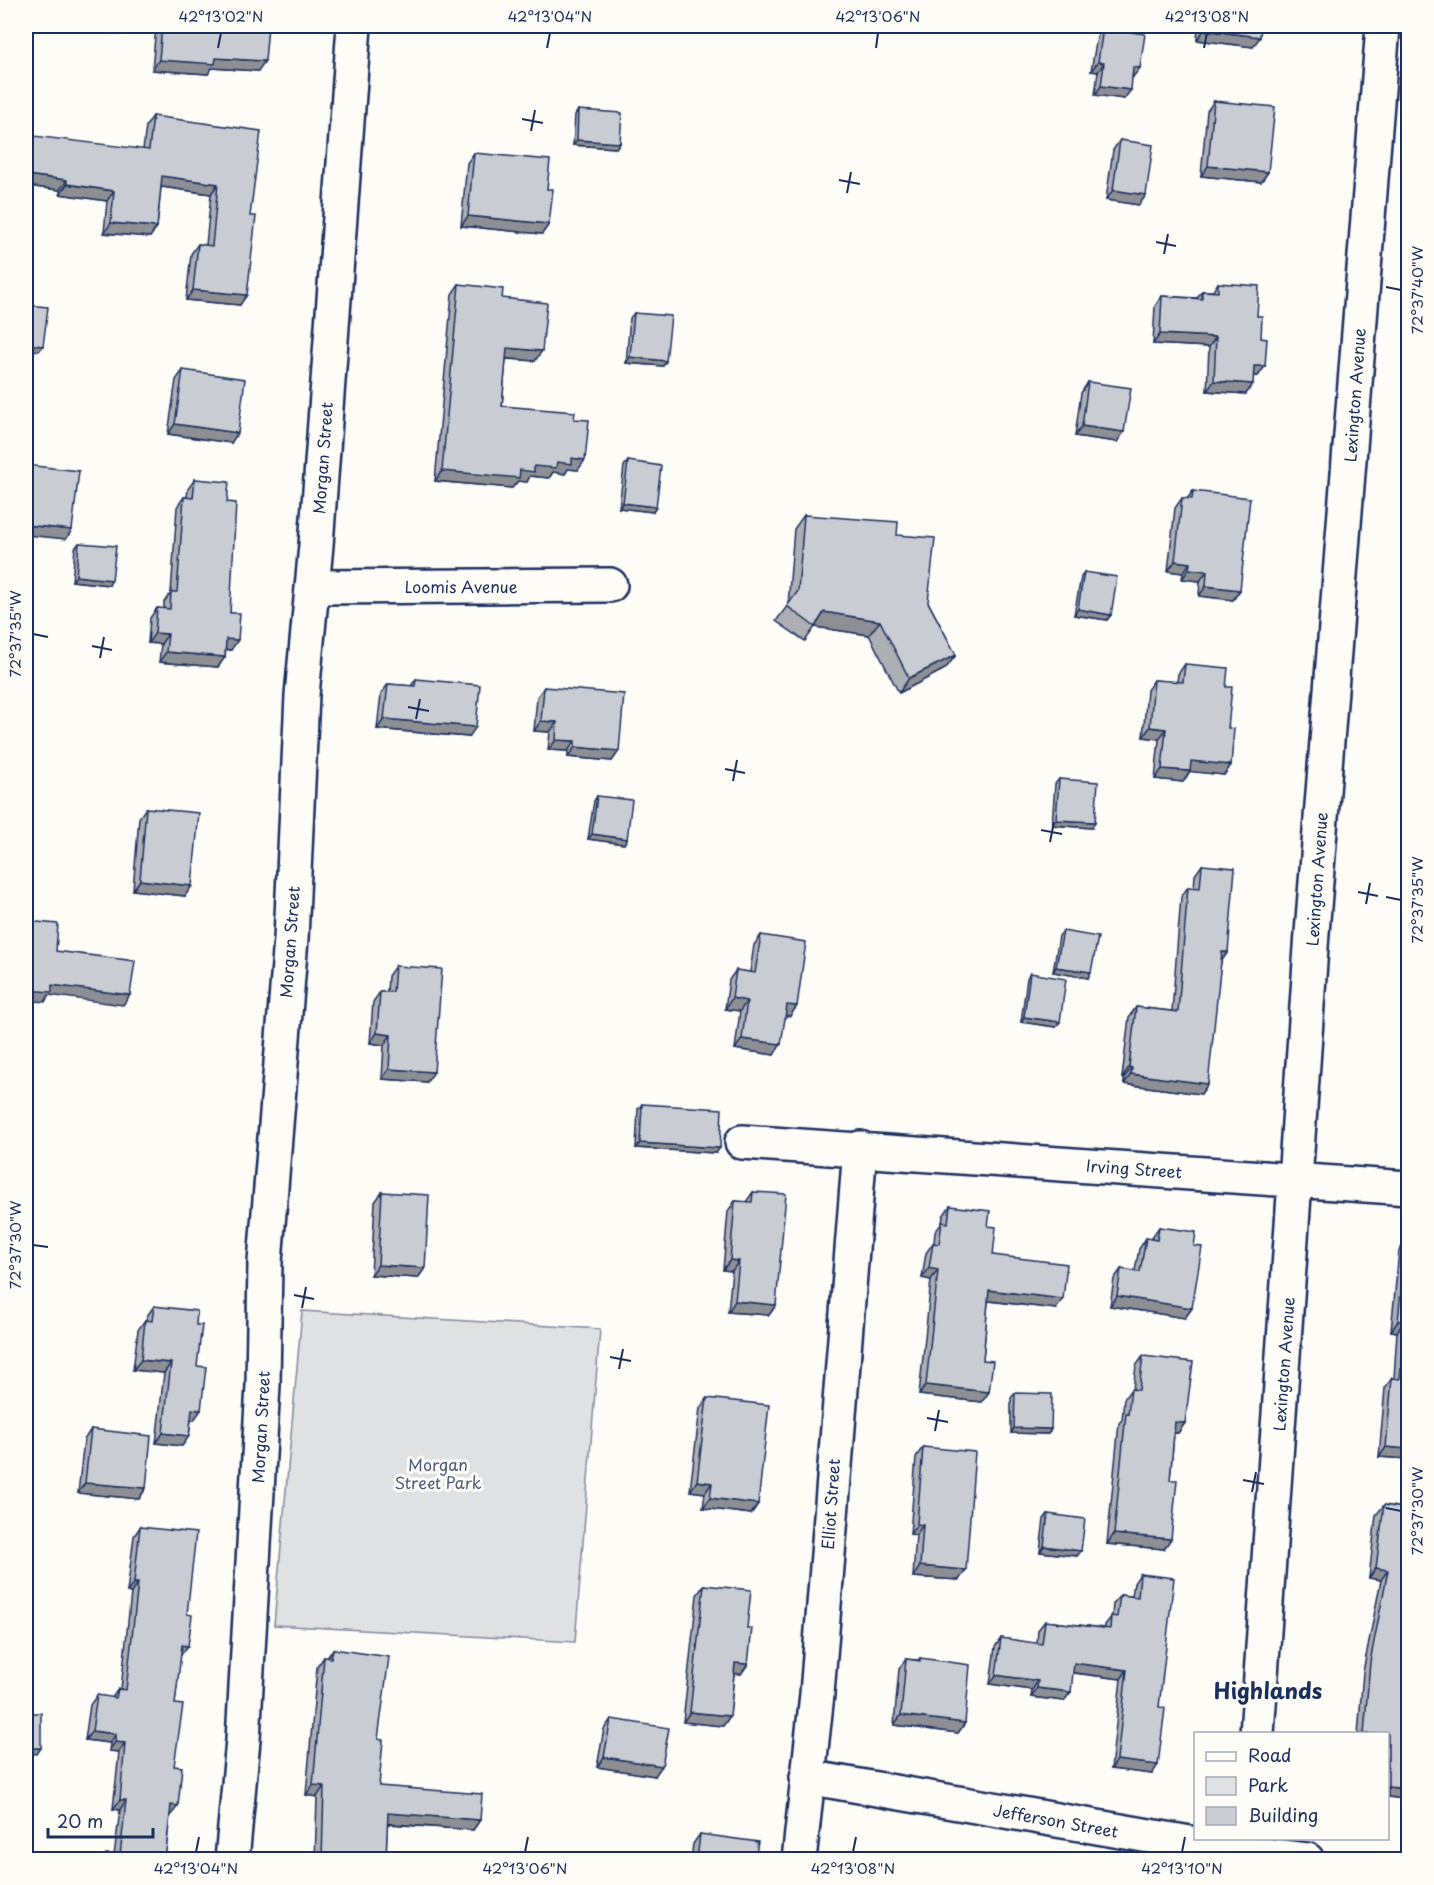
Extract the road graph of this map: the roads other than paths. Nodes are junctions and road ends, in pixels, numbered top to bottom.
1 (354, 26) edge
2 (1383, 26) edge
3 (610, 585) dead end
4 (313, 587) junction
5 (742, 1142) dead end
6 (860, 1148) junction
7 (1294, 1180) junction
8 (1408, 1188) edge
9 (1257, 1732) edge
10 (807, 1776) junction
11 (1194, 1837) edge
12 (1210, 1840) edge
13 (1248, 1846) edge
14 (231, 1860) edge
15 (799, 1860) edge
16 (1306, 1860) edge

1 - 4 street, Morgan Street
2 - 7 street, Lexington Avenue
3 - 4 street, Loomis Avenue
4 - 14 street, Morgan Street
5 - 6 street, Irving Street
6 - 7 street, Irving Street
6 - 10 street, Elliot Street
7 - 8 street, Irving Street
7 - 9 street, Lexington Avenue
10 - 11 street, Jefferson Street
10 - 15 street, Elliot Street
12 - 13 street, Jefferson Street
13 - 16 street, Jefferson Street

